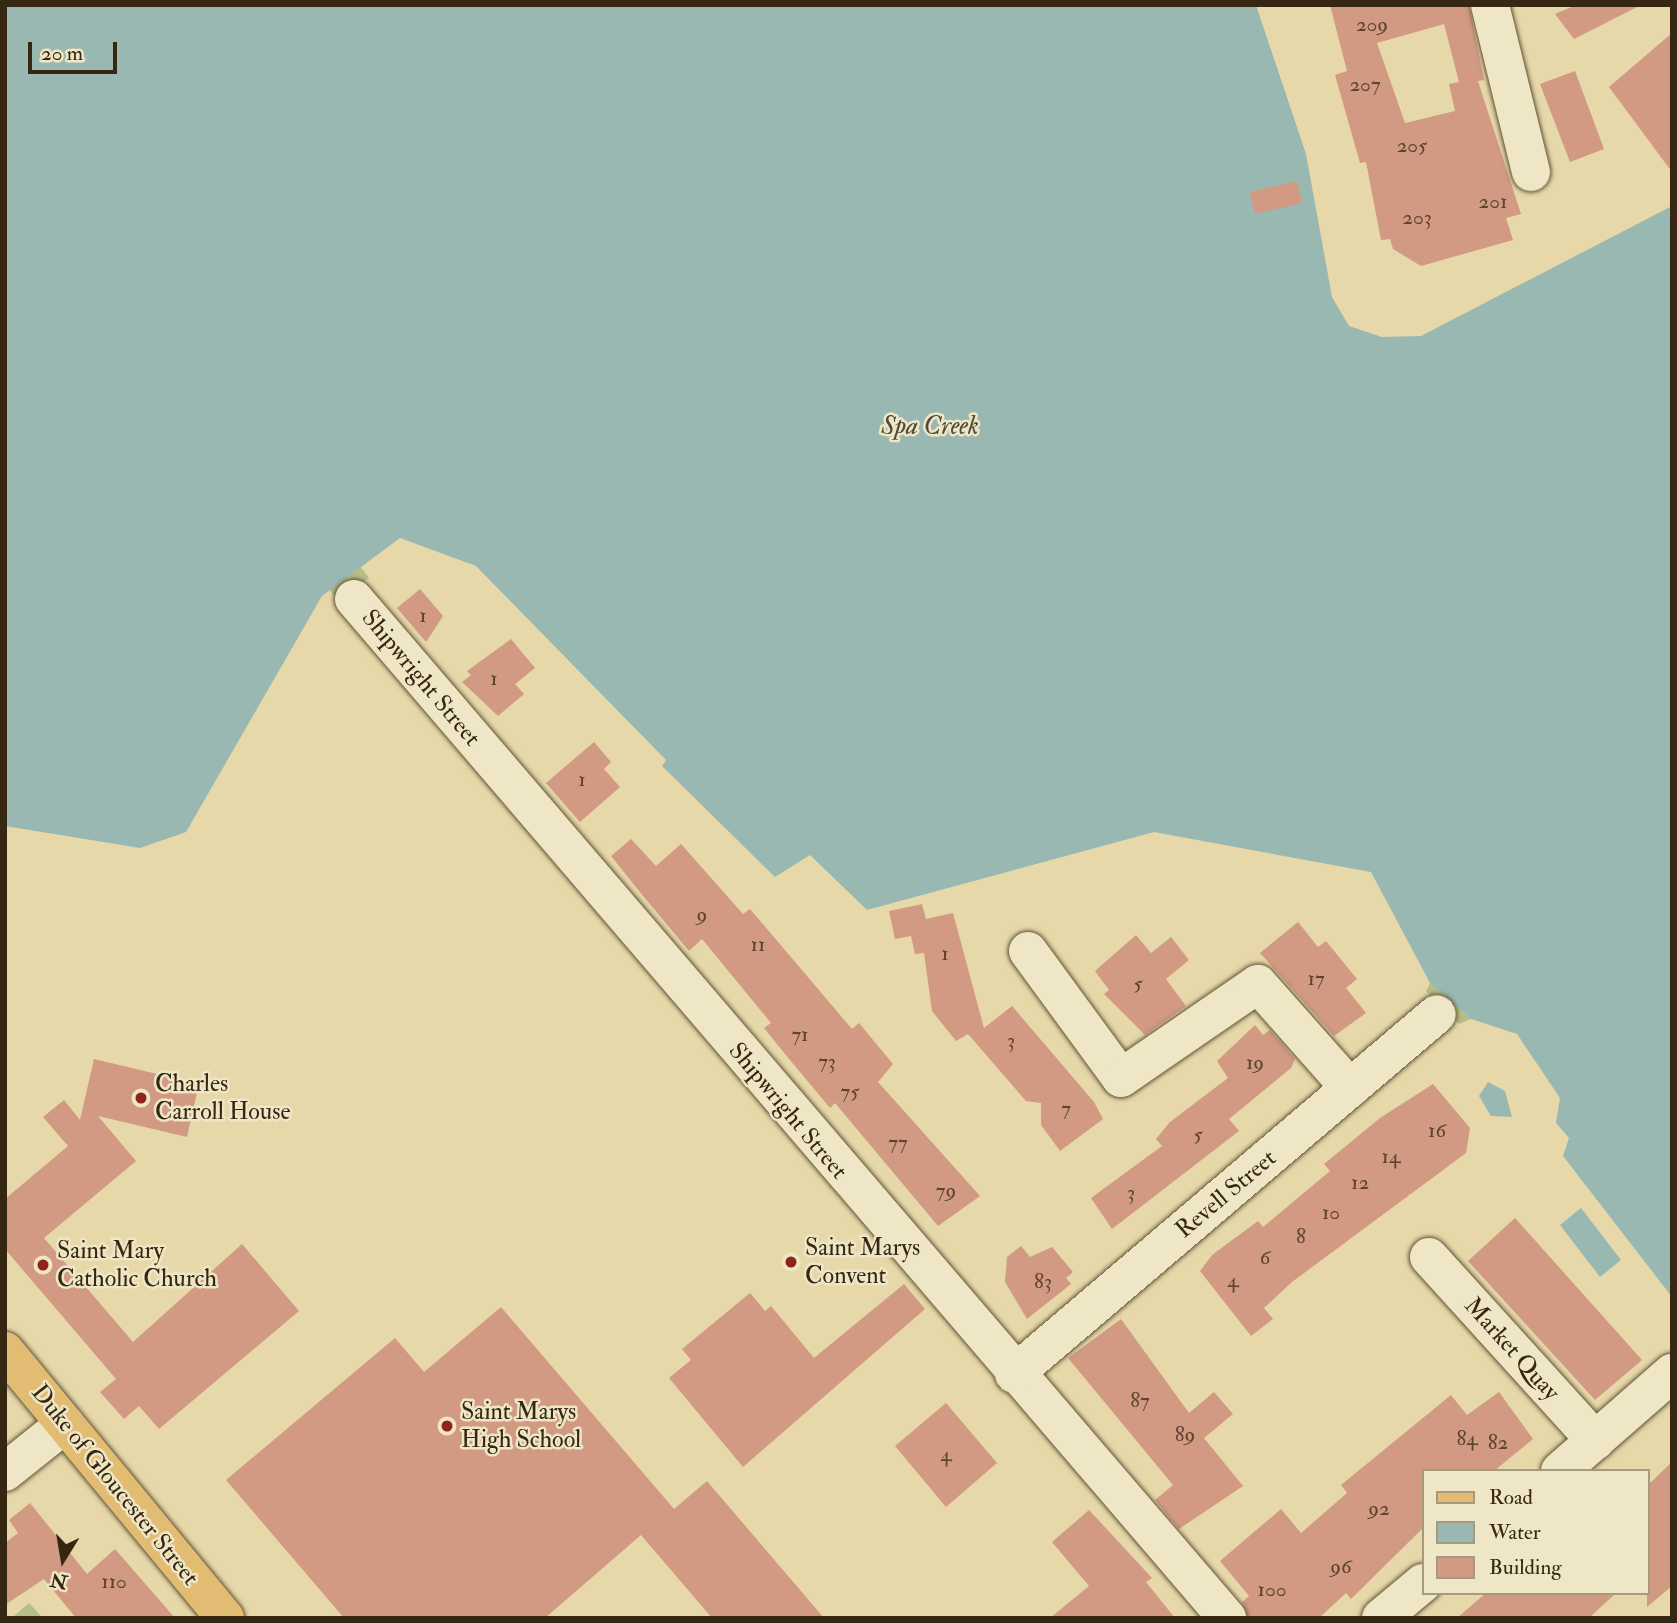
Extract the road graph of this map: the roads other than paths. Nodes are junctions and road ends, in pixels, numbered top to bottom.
1 (1490, 5) edge
2 (1531, 172) dead end
3 (355, 599) dead end
4 (1028, 951) dead end
5 (1437, 1014) dead end
6 (1350, 1088) junction
7 (1429, 1257) dead end
8 (5, 1351) edge
9 (1672, 1373) edge
10 (1014, 1374) junction
11 (65, 1424) junction
12 (1596, 1441) junction
13 (1562, 1469) edge
14 (5, 1472) edge
15 (1422, 1584) edge
16 (225, 1618) edge
17 (1227, 1618) edge
18 (1381, 1618) edge

1 - 2 street
3 - 10 street, Shipwright Street
4 - 6 street
5 - 6 street, Revell Street
6 - 10 street, Revell Street
7 - 12 street, Market Quay
8 - 11 main road, Duke of Gloucester Street
9 - 12 street
10 - 17 street, Shipwright Street
11 - 14 street
11 - 16 main road, Duke of Gloucester Street
12 - 13 street
15 - 18 street

